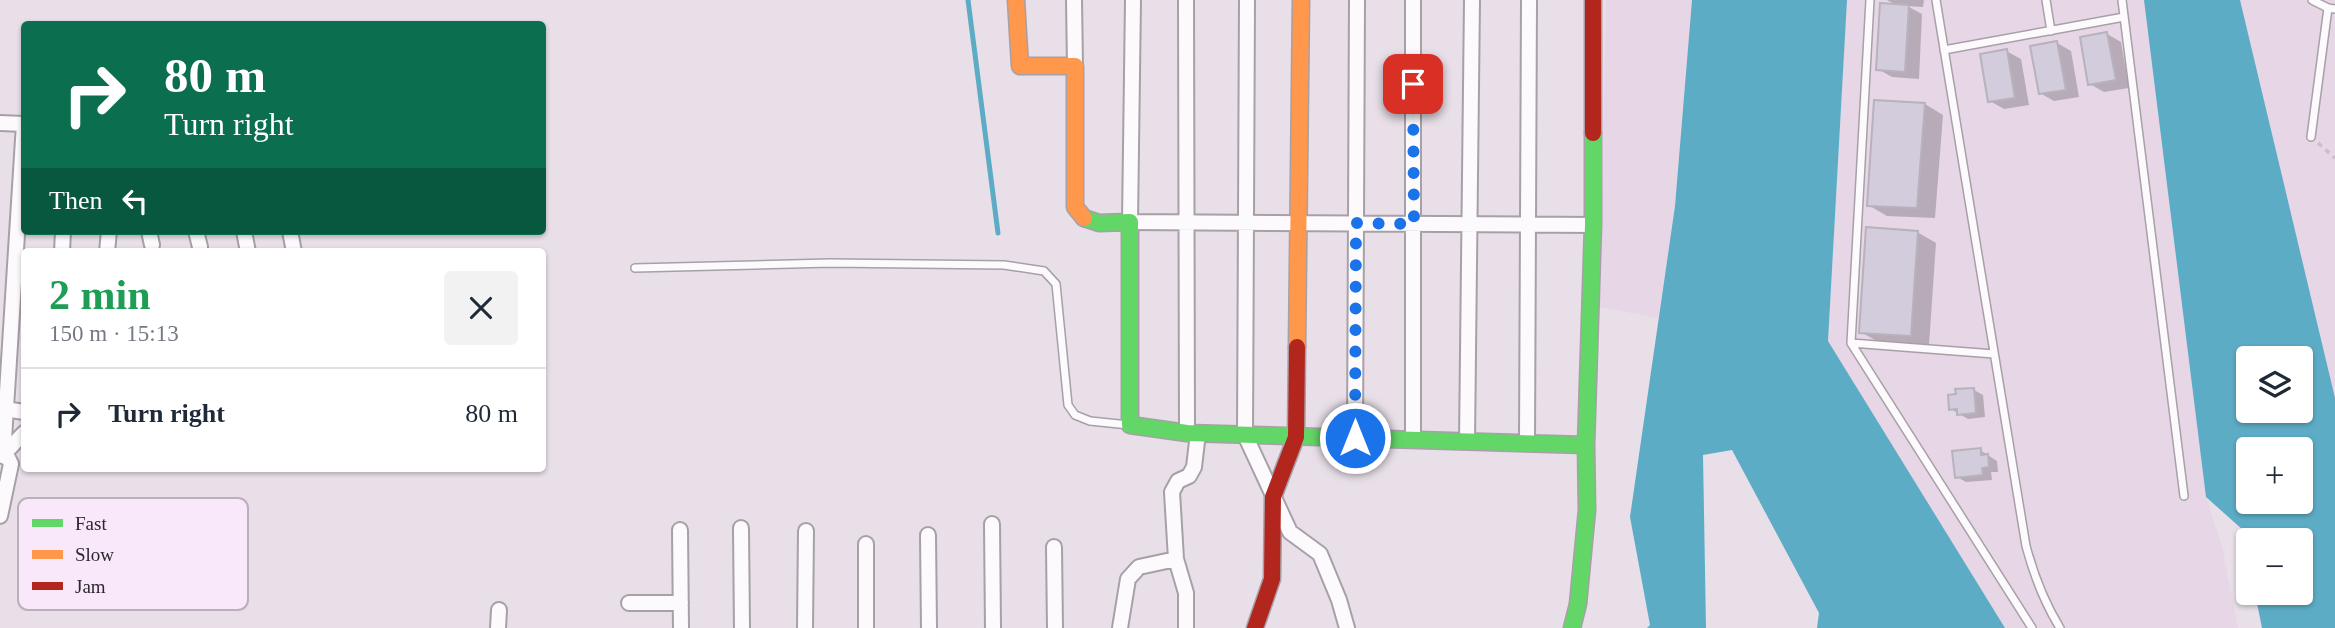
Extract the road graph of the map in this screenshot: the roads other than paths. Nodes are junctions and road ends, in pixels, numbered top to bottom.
1 (1016, 0) edge
2 (1074, 0) edge
3 (1133, 0) edge
4 (1186, 0) edge
5 (1247, 0) edge
6 (1301, 0) edge
7 (1357, 0) edge
8 (1413, 0) edge
9 (1472, 0) edge
10 (1528, 0) edge
11 (1593, 0) edge
12 (1870, 0) edge
13 (1936, 0) edge
14 (2046, 0) edge
15 (2122, 0) edge
16 (2312, 0) edge
17 (2331, 9) edge
18 (2124, 17) junction
19 (2051, 31) junction
20 (1944, 50) junction
21 (1075, 66) junction
22 (0, 123) edge
23 (21, 124) edge
24 (2311, 137) road end
25 (21, 217) edge
26 (1130, 222) junction
27 (1186, 223) junction
28 (1246, 223) junction
29 (1298, 223) junction
30 (1356, 223) junction
31 (1414, 224) junction
32 (1471, 224) junction
33 (1527, 224) junction
34 (1593, 225) junction
35 (198, 235) edge
36 (200, 247) dead end
37 (635, 268) dead end
38 (18, 310) edge
39 (1851, 343) junction
40 (1994, 354) junction
41 (5, 410) junction
42 (21, 412) edge
43 (1130, 425) junction
44 (1192, 433) junction
45 (21, 435) edge
46 (1245, 435) junction
47 (1296, 437) junction
48 (1355, 438) junction
49 (1413, 440) junction
50 (1467, 441) junction
51 (1527, 443) junction
52 (1586, 445) junction
53 (1, 455) edge
54 (2184, 496) dead end
55 (1273, 497) junction
56 (0, 516) edge
57 (992, 524) dead end
58 (741, 528) dead end
59 (680, 530) dead end
60 (806, 531) dead end
61 (928, 535) dead end
62 (866, 544) dead end
63 (1054, 547) dead end
64 (1176, 559) junction
65 (629, 603) dead end
66 (681, 603) junction
67 (499, 610) dead end
68 (498, 628) edge
69 (681, 628) edge
70 (742, 628) edge
71 (805, 628) edge
72 (866, 628) edge
73 (929, 628) edge
74 (993, 628) edge
75 (1055, 628) edge
76 (1120, 628) edge
77 (1186, 628) edge
78 (1255, 628) edge
79 (1348, 628) edge
80 (1572, 628) edge
81 (2032, 628) edge
82 (2060, 628) edge

1 - 21 street
2 - 21 street
3 - 26 street
4 - 27 street
5 - 28 street
6 - 29 street
7 - 30 street
8 - 31 street
9 - 32 street
10 - 33 street
11 - 34 street
12 - 39 lane
13 - 20 lane
14 - 19 lane
15 - 18 lane
16 - 17 lane
17 - 24 lane
18 - 19 lane
18 - 54 lane
19 - 20 lane
20 - 40 lane
21 - 26 street
22 - 23 street
25 - 38 street
26 - 27 street
26 - 43 street
27 - 28 street
27 - 44 street
28 - 29 street
28 - 46 street
29 - 30 street
29 - 47 street
30 - 31 street
30 - 48 street
31 - 32 street
31 - 49 street
32 - 33 street
32 - 50 street
33 - 34 street
33 - 51 street
34 - 52 street
35 - 36 street
37 - 43 lane
38 - 41 street
39 - 40 lane
39 - 81 lane
40 - 82 lane
41 - 42 street
41 - 53 street
43 - 44 street
44 - 46 street
44 - 64 street
45 - 53 street
46 - 47 street
46 - 55 street
47 - 48 street
47 - 55 street
48 - 49 street
49 - 50 street
50 - 51 street
51 - 52 street
52 - 80 street
53 - 56 street
55 - 78 street
55 - 79 street
57 - 74 street
58 - 70 street
59 - 66 street
60 - 71 street
61 - 73 street
62 - 72 street
63 - 75 street
64 - 76 street
64 - 77 street
65 - 66 street
66 - 69 street
67 - 68 street

